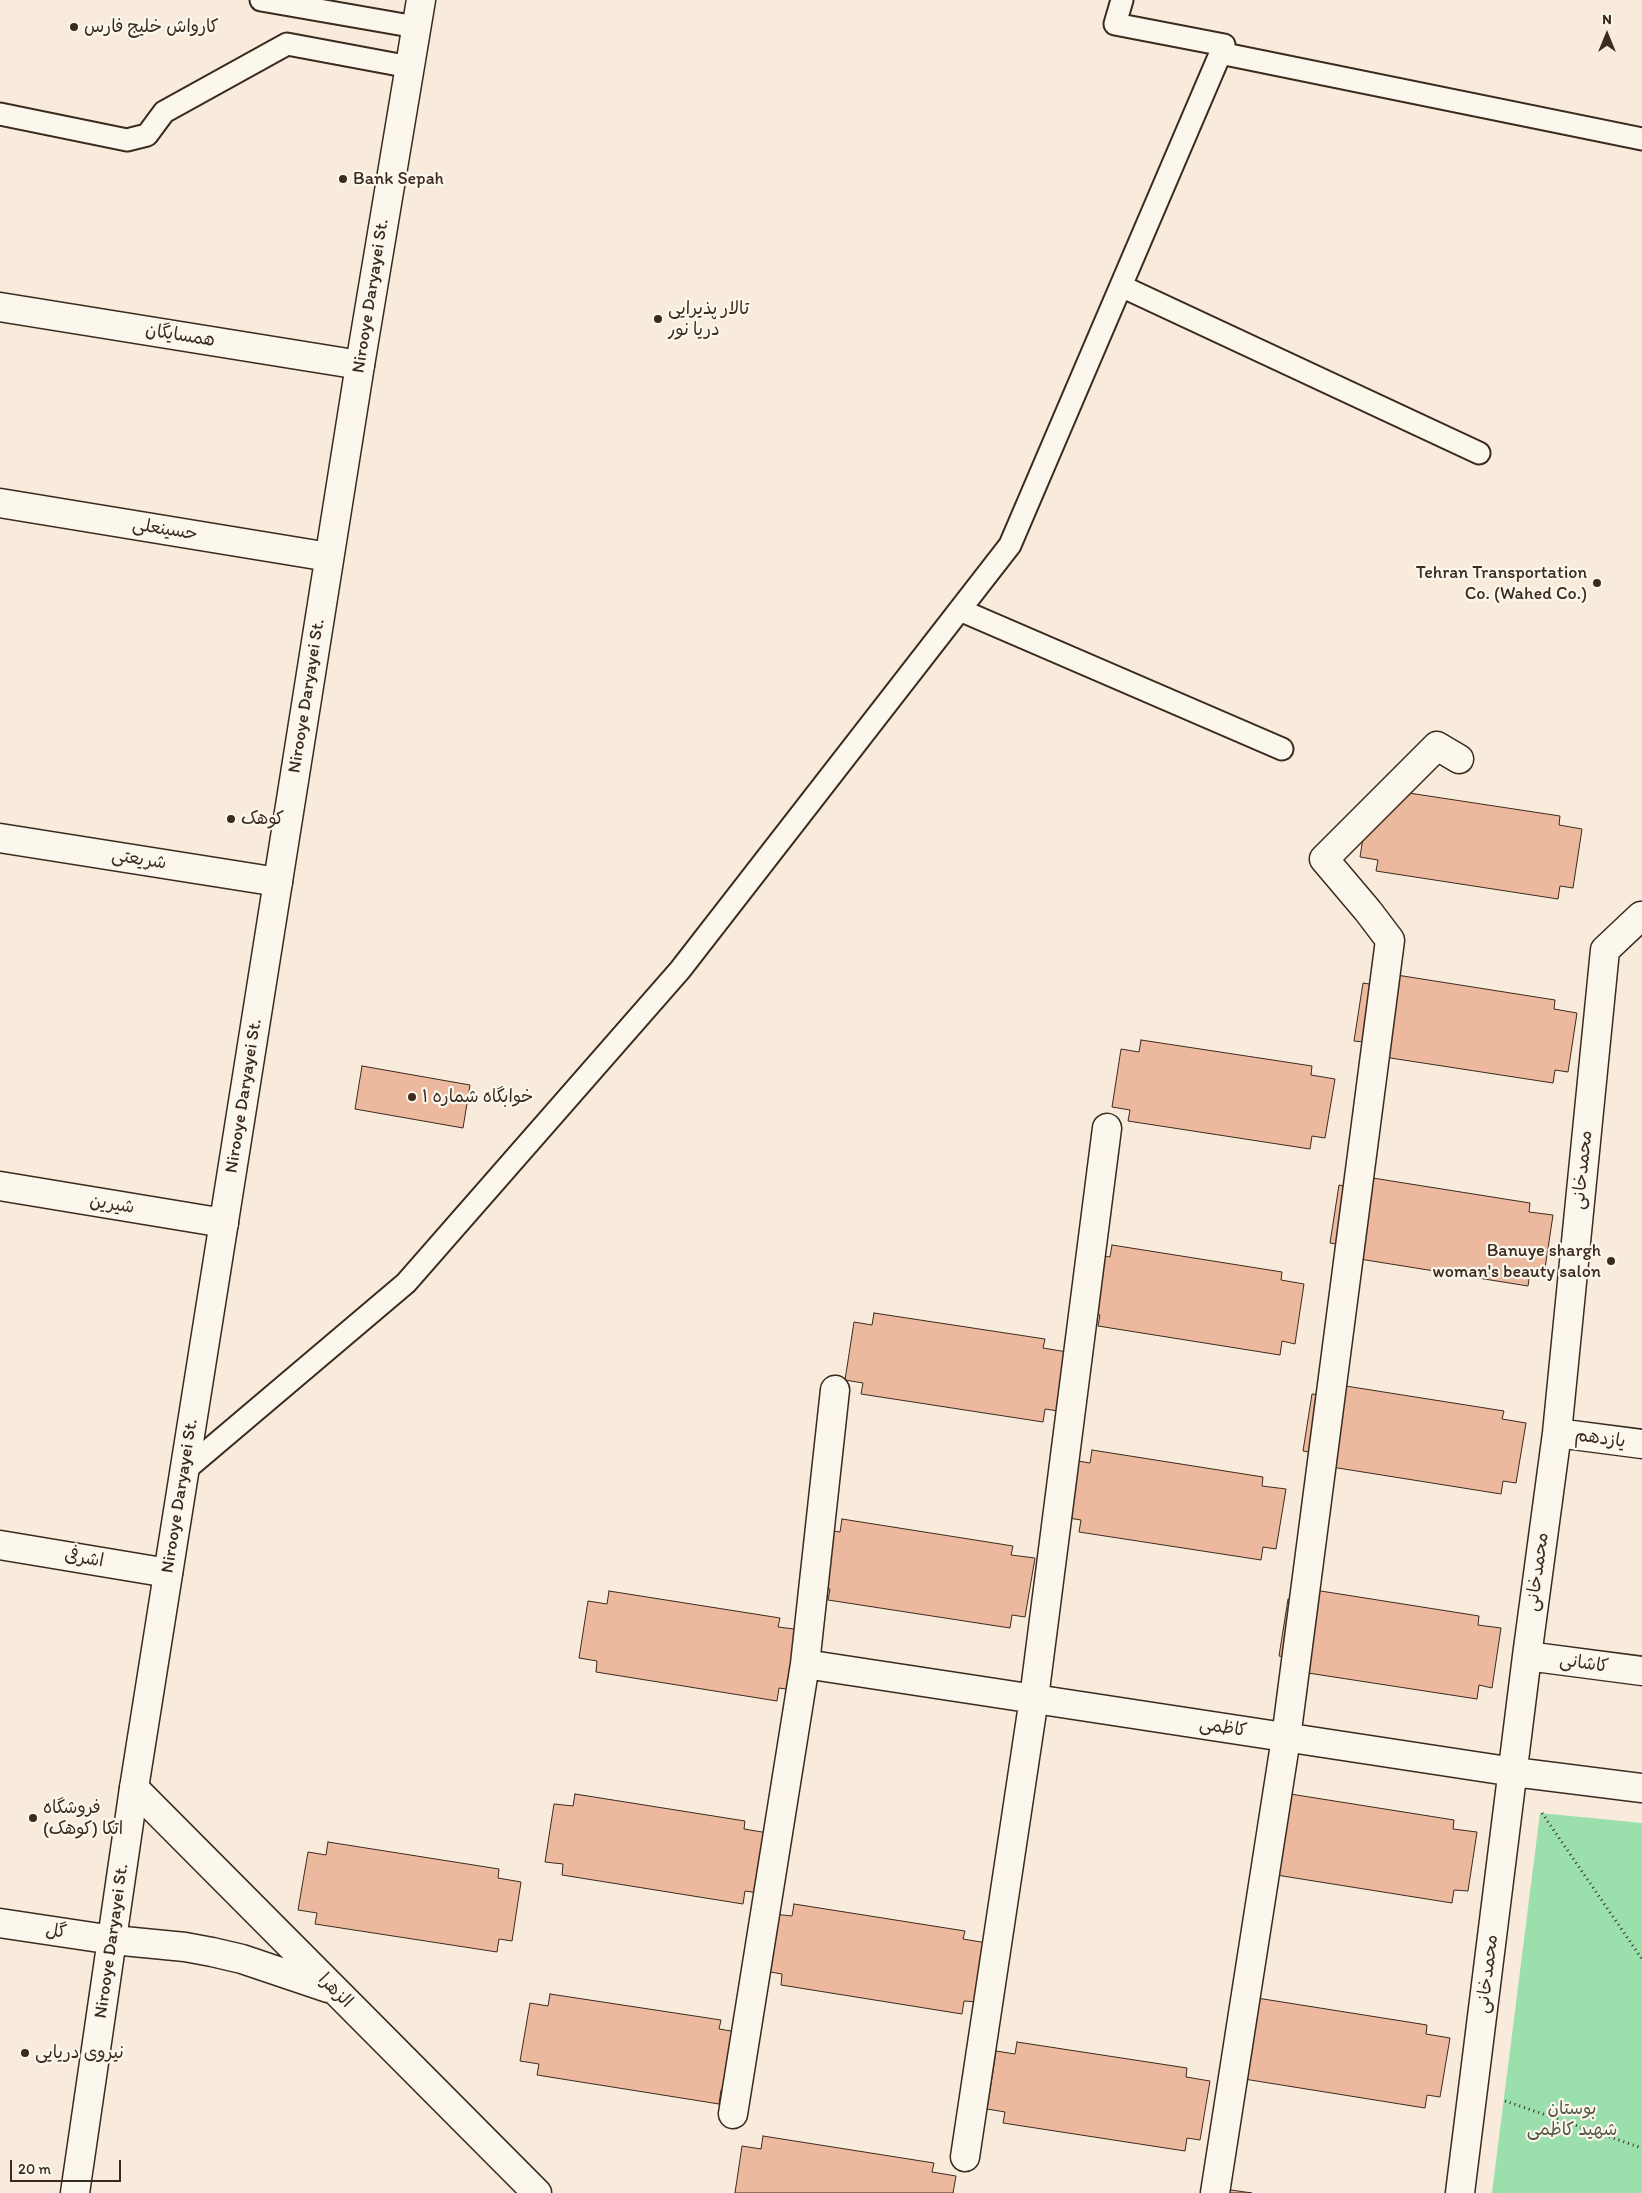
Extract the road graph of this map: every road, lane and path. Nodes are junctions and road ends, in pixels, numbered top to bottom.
1 (260, 0) edge
2 (421, 0) edge
3 (1122, 0) edge
4 (416, 27) junction
5 (1220, 53) junction
6 (410, 67) junction
7 (0, 114) edge
8 (1642, 139) edge
9 (1121, 286) junction
10 (0, 307) edge
11 (360, 365) junction
12 (1479, 454) dead end
13 (0, 503) edge
14 (329, 557) junction
15 (960, 610) junction
16 (1282, 749) dead end
17 (1459, 759) dead end
18 (0, 838) edge
19 (278, 882) junction
20 (1642, 918) edge
21 (1107, 1128) dead end
22 (0, 1186) edge
23 (224, 1223) junction
24 (835, 1390) dead end
25 (1557, 1433) junction
26 (1642, 1444) edge
27 (184, 1471) junction
28 (0, 1546) edge
29 (168, 1573) junction
30 (1527, 1656) junction
31 (805, 1664) junction
32 (1642, 1672) edge
33 (1034, 1698) junction
34 (1286, 1738) junction
35 (1514, 1772) junction
36 (134, 1788) junction
37 (1642, 1788) edge
38 (0, 1923) edge
39 (113, 1940) junction
40 (1642, 1959) edge
41 (334, 1990) junction
42 (1473, 2091) junction
43 (733, 2114) dead end
44 (1642, 2148) edge
45 (966, 2157) dead end
46 (75, 2193) edge
47 (537, 2193) edge
48 (1215, 2193) edge
49 (1460, 2193) edge

1 - 4 lane
2 - 4 street, Nirooye Daryayei St.
3 - 5 lane
4 - 6 street, Nirooye Daryayei St.
5 - 8 lane
5 - 9 lane
6 - 7 lane
6 - 11 street, Nirooye Daryayei St.
9 - 12 lane
9 - 15 lane
10 - 11 street, همسایگان
11 - 14 street, Nirooye Daryayei St.
13 - 14 street, حسینعلی
14 - 19 street, Nirooye Daryayei St.
15 - 16 lane
15 - 27 lane
17 - 34 street
18 - 19 street, شریعتی
19 - 23 street, Nirooye Daryayei St.
20 - 25 street, محمدخانی
21 - 33 street
22 - 23 street, شیرین
23 - 27 street, Nirooye Daryayei St.
24 - 31 street
25 - 26 street, یازدهم
25 - 30 street, محمدخانی
27 - 29 street, Nirooye Daryayei St.
28 - 29 street, اشرفی
29 - 36 street, Nirooye Daryayei St.
30 - 32 street, کاشانی
30 - 35 street, محمدخانی
31 - 33 street, کاظمی
31 - 43 street
33 - 34 street, کاظمی
33 - 45 street
34 - 35 street, کاظمی
34 - 48 street
35 - 37 street, کاظمی
35 - 40 path
35 - 42 street, محمدخانی
36 - 39 street, Nirooye Daryayei St.
36 - 41 street, الزهرا
38 - 39 street, گل
39 - 41 street, گل
39 - 46 street, Nirooye Daryayei St.
41 - 47 street, الزهرا
42 - 44 path
42 - 49 street, محمدخانی

